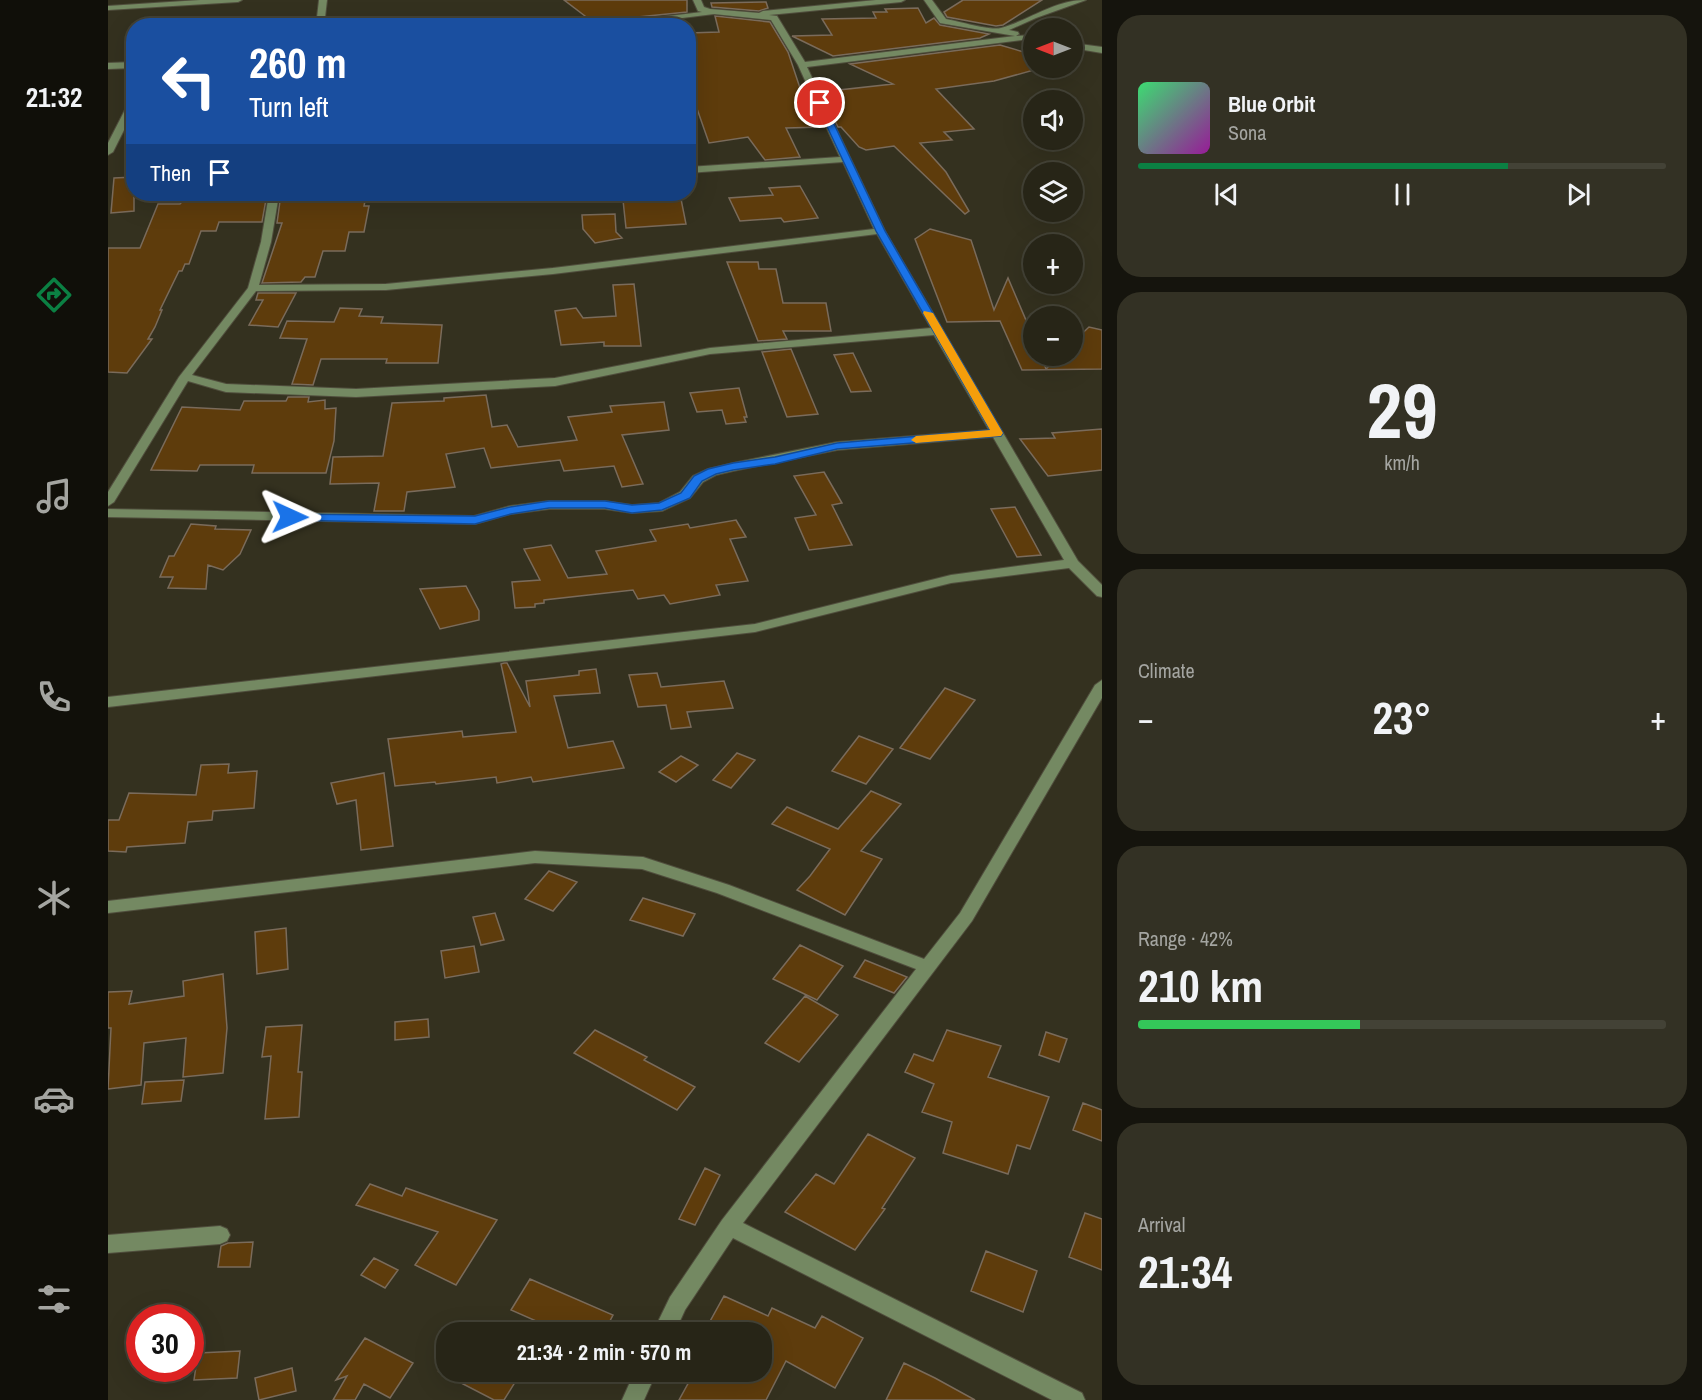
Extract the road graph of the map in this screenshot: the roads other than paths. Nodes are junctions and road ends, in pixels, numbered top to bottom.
1 (238, 0) edge
2 (323, 0) edge
3 (697, 0) edge
4 (901, 0) edge
5 (928, 0) edge
6 (1082, 0) edge
7 (108, 8) edge
8 (714, 13) junction
9 (754, 14) junction
10 (321, 18) edge
11 (667, 18) edge
12 (1001, 31) junction
13 (1023, 35) edge
14 (1023, 38) edge
15 (1083, 47) edge
16 (1102, 50) edge
17 (126, 65) edge
18 (802, 65) junction
19 (108, 66) edge
20 (126, 116) edge
21 (108, 152) edge
22 (847, 159) junction
23 (696, 169) edge
24 (273, 201) edge
25 (880, 231) junction
26 (253, 288) junction
27 (938, 331) junction
28 (185, 376) junction
29 (998, 433) junction
30 (108, 502) edge
31 (108, 513) edge
32 (1072, 563) junction
33 (1102, 593) edge
34 (1102, 685) edge
35 (108, 702) edge
36 (108, 907) edge
37 (928, 967) junction
38 (729, 1226) junction
39 (220, 1235) dead end
40 (108, 1244) edge
41 (669, 1322) edge
42 (641, 1382) edge
43 (633, 1400) edge
44 (1074, 1400) edge

1 - 7 street
2 - 10 street
3 - 8 street
4 - 9 street
5 - 12 street
6 - 12 street
8 - 9 street
8 - 11 street
9 - 18 street
12 - 13 street
14 - 18 street
15 - 16 street
17 - 19 street
18 - 22 street
20 - 21 street
22 - 23 street
22 - 25 street
24 - 26 street
25 - 26 street
25 - 27 street
26 - 28 street
27 - 28 street
27 - 29 street
28 - 30 street
29 - 31 street
29 - 32 street
32 - 33 street
32 - 35 street
34 - 37 street
36 - 37 street
37 - 38 street
38 - 41 street
38 - 44 street
39 - 40 street
42 - 43 street

